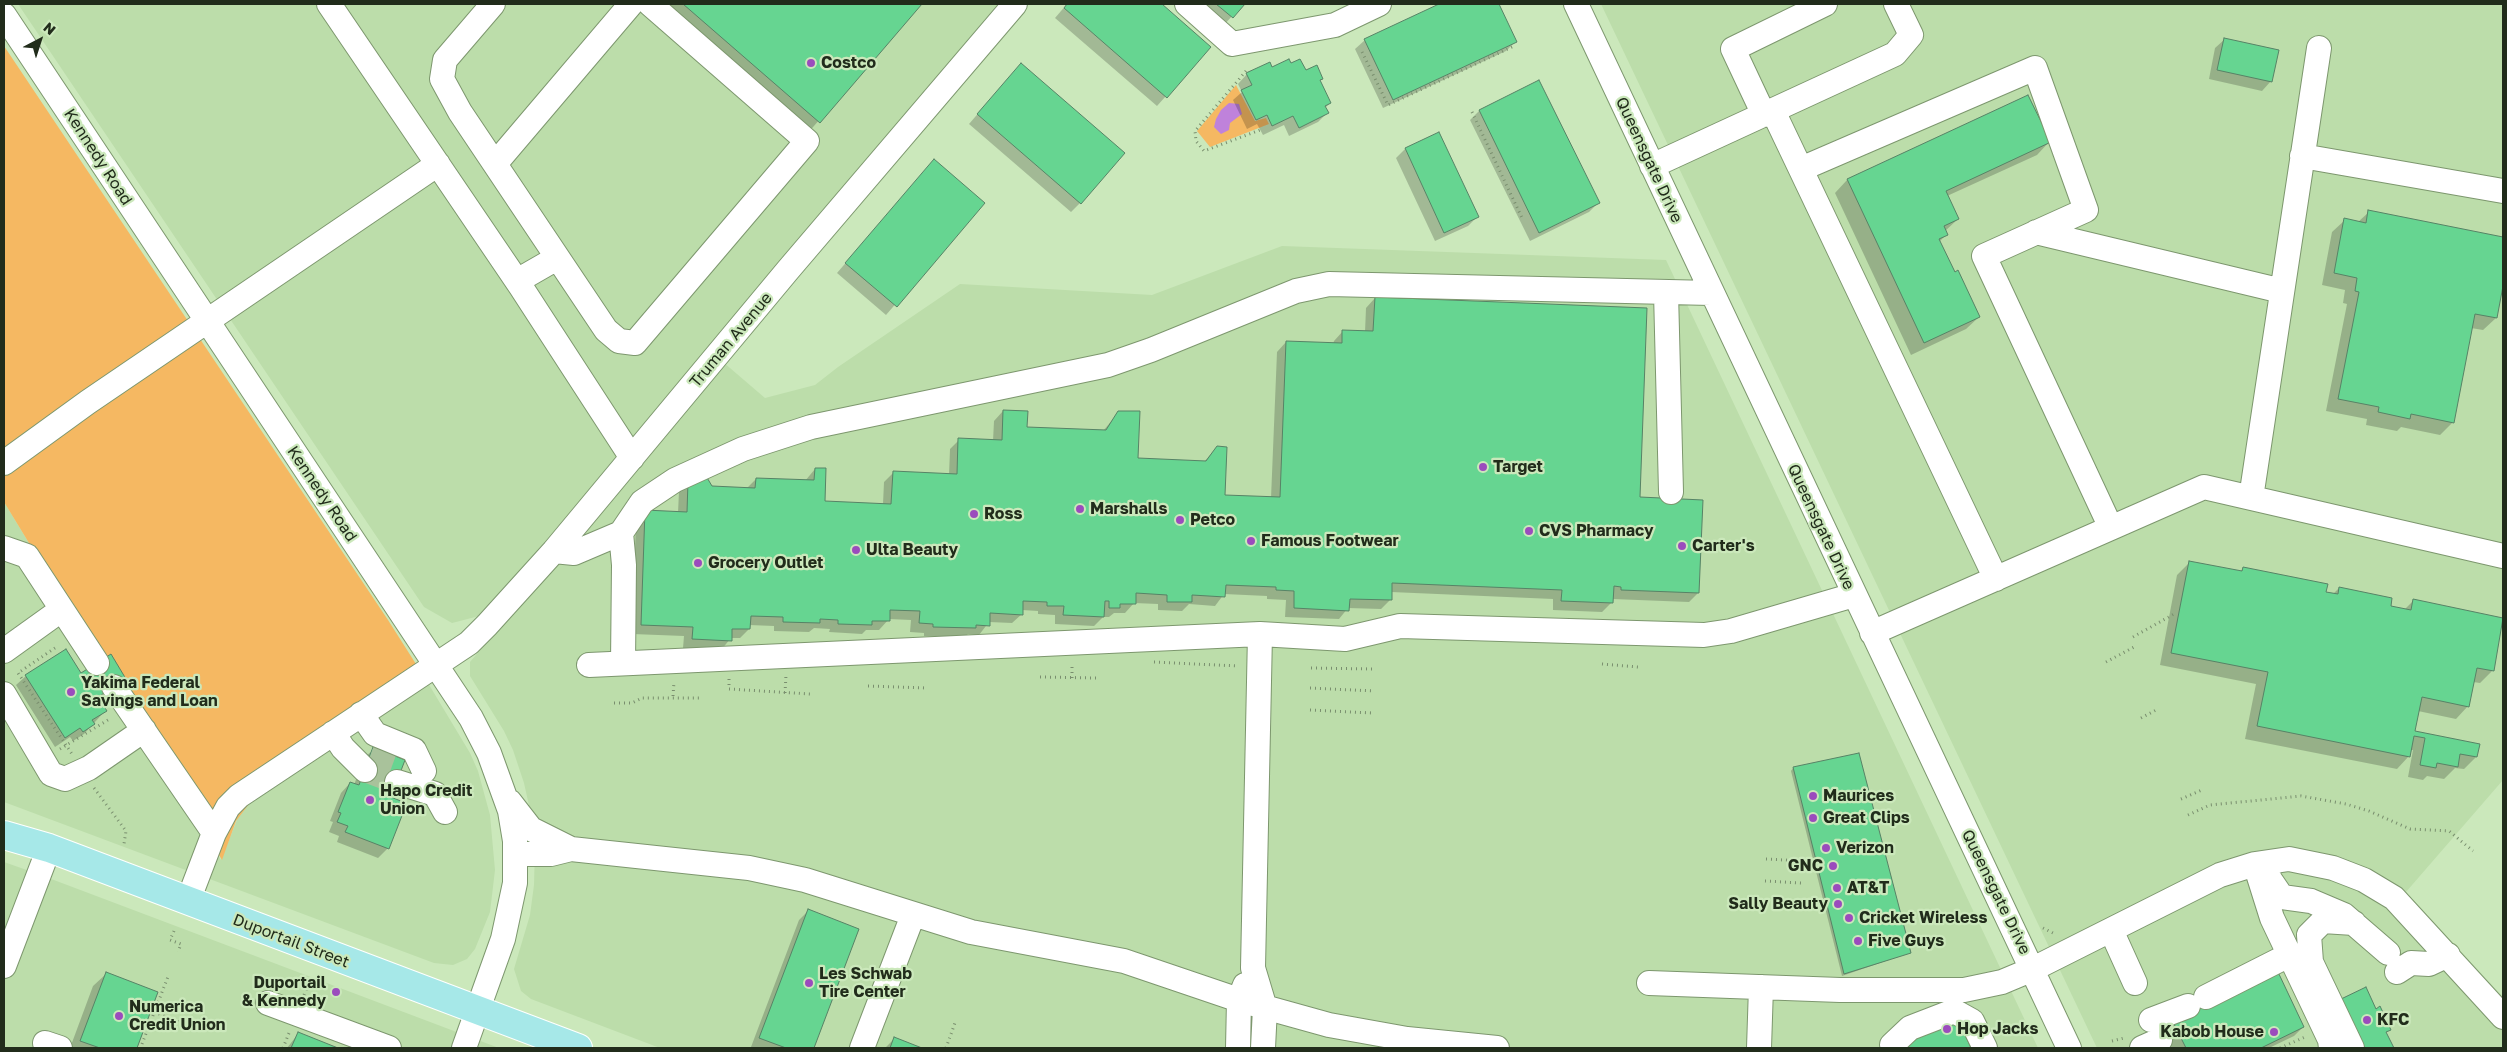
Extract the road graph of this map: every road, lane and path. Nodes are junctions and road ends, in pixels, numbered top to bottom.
1 (329, 4) edge
2 (631, 4) edge
3 (650, 4) edge
4 (1015, 4) edge
5 (1187, 4) edge
6 (1379, 4) edge
7 (1576, 4) edge
8 (1825, 4) edge
9 (1896, 4) edge
10 (484, 7) edge
11 (4, 15) edge
12 (1514, 46) dead end
13 (2319, 48) dead end
14 (1362, 52) dead end
15 (1246, 71) dead end
16 (1472, 112) dead end
17 (1768, 113) junction
18 (1260, 130) dead end
19 (2302, 156) junction
20 (438, 164) junction
21 (495, 164) junction
22 (1652, 166) junction
23 (1801, 169) junction
24 (2503, 191) edge
25 (1523, 220) dead end
26 (2036, 232) junction
27 (557, 258) junction
28 (517, 281) junction
29 (2282, 291) junction
30 (1666, 292) junction
31 (1711, 292) junction
32 (207, 323) junction
33 (632, 458) junction
34 (4, 463) edge
35 (1671, 492) dead end
36 (2251, 498) junction
37 (2111, 528) junction
38 (621, 533) junction
39 (4, 548) edge
40 (554, 552) junction
41 (2503, 556) edge
42 (1996, 578) junction
43 (1854, 595) junction
44 (61, 610) junction
45 (2174, 614) dead end
46 (1872, 633) junction
47 (1260, 634) junction
48 (2133, 637) dead end
49 (2136, 646) dead end
50 (55, 648) dead end
51 (4, 651) edge
52 (1154, 662) dead end
53 (2106, 662) dead end
54 (97, 663) dead end
55 (624, 663) junction
56 (589, 664) dead end
57 (1602, 664) dead end
58 (436, 665) junction
59 (1241, 666) dead end
60 (1638, 667) dead end
61 (1311, 668) dead end
62 (1374, 669) dead end
63 (1040, 677) dead end
64 (1097, 678) dead end
65 (868, 686) dead end
66 (114, 687) dead end
67 (927, 688) dead end
68 (1310, 688) dead end
69 (729, 689) dead end
70 (1374, 691) dead end
71 (4, 694) edge
72 (810, 694) dead end
73 (700, 698) dead end
74 (614, 703) dead end
75 (2158, 709) dead end
76 (1310, 710) dead end
77 (1373, 713) dead end
78 (2141, 718) dead end
79 (108, 720) dead end
80 (347, 724) junction
81 (144, 730) junction
82 (368, 761) tunnel mouth
83 (91, 783) dead end
84 (2202, 790) dead end
85 (506, 796) junction
86 (2181, 799) dead end
87 (440, 803) dead end
88 (2188, 815) dead end
89 (214, 833) junction
90 (4, 835) edge
91 (124, 844) dead end
92 (48, 848) junction
93 (571, 849) junction
94 (2473, 851) dead end
95 (516, 854) junction
96 (1766, 859) dead end
97 (1802, 861) dead end
98 (2261, 863) junction
99 (1765, 881) dead end
100 (1801, 883) dead end
101 (188, 902) junction
102 (913, 915) junction
103 (2354, 923) junction
104 (174, 930) dead end
105 (2111, 930) junction
106 (2426, 931) junction
107 (178, 952) dead end
108 (2289, 955) junction
109 (2448, 955) junction
110 (2399, 963) junction
111 (4, 966) edge
112 (1253, 968) junction
113 (2032, 969) junction
114 (169, 974) dead end
115 (1649, 983) dead end
116 (2135, 983) dead end
117 (1761, 987) junction
118 (1239, 1000) junction
119 (268, 1003) dead end
120 (1265, 1008) junction
121 (478, 1010) junction
122 (154, 1012) junction
123 (2503, 1017) edge
124 (956, 1020) dead end
125 (184, 1024) dead end
126 (290, 1031) dead end
127 (2151, 1036) edge
128 (2322, 1041) edge
129 (142, 1044) dead end
130 (1892, 1046) dead end
131 (283, 1048) edge
132 (389, 1048) edge
133 (464, 1048) edge
134 (578, 1048) edge
135 (862, 1048) edge
136 (946, 1048) edge
137 (1238, 1048) edge
138 (1263, 1048) edge
139 (1497, 1048) edge
140 (1759, 1048) edge
141 (1985, 1048) edge
142 (2069, 1048) edge
143 (2280, 1048) edge
144 (2352, 1048) edge

1 - 20 street
2 - 21 street
3 - 27 street
4 - 33 street, Truman Avenue
5 - 6 street
7 - 22 street, Queensgate Drive
8 - 17 street
9 - 17 street
10 - 21 street
11 - 32 street, Kennedy Road
12 - 14 path
13 - 19 street
15 - 18 path
16 - 25 path
17 - 22 street
17 - 23 street
19 - 24 street
19 - 29 street
20 - 28 street
20 - 32 street
21 - 27 street
22 - 31 street, Queensgate Drive
23 - 26 street
23 - 42 street
26 - 29 street
26 - 37 street
27 - 28 street
28 - 33 street
29 - 36 street
30 - 31 street
30 - 35 street
30 - 38 street
31 - 43 street, Queensgate Drive
32 - 34 street
32 - 58 street, Kennedy Road
33 - 40 street, Truman Avenue
36 - 37 street
36 - 41 street
37 - 42 street
38 - 40 street
38 - 55 street
39 - 44 street
40 - 58 street, Truman Avenue
42 - 46 street
43 - 46 street, Queensgate Drive
43 - 47 street
44 - 51 street
44 - 54 street
45 - 48 path
46 - 113 street, Queensgate Drive
47 - 55 street
47 - 112 street
49 - 53 path
50 - 79 path
52 - 59 path
55 - 56 street
57 - 60 path
58 - 80 street, Truman Avenue
58 - 85 street, Kennedy Road
61 - 62 path
63 - 64 path
65 - 67 path
66 - 81 street
68 - 70 path
69 - 72 path
71 - 81 street
73 - 74 path
75 - 78 path
76 - 77 path
80 - 82 street
80 - 87 street
80 - 89 street, Truman Avenue
81 - 89 street
83 - 91 path
84 - 86 path
85 - 93 street
85 - 95 street, Kennedy Road
88 - 94 path
89 - 101 street, Truman Avenue
90 - 92 main road, Duportail Street
92 - 101 main road, Duportail Street
92 - 111 street
93 - 95 street
93 - 102 street
95 - 121 street, Kennedy Road
96 - 97 path
98 - 103 street
98 - 105 street
98 - 106 street
98 - 108 street
99 - 100 path
101 - 121 main road, Duportail Street
102 - 118 street
102 - 135 street
103 - 110 street
103 - 144 street
104 - 107 path
105 - 113 street
105 - 116 street
106 - 109 street
106 - 110 street
108 - 127 street
108 - 128 street
109 - 110 street
109 - 123 street
112 - 118 street
112 - 120 street
113 - 117 street
113 - 142 street, Queensgate Drive
114 - 122 path
115 - 117 street
117 - 140 street
118 - 120 street
118 - 137 street
119 - 132 street
120 - 138 street
120 - 139 street
121 - 133 street, Kennedy Road
121 - 134 main road, Duportail Street
122 - 125 path
122 - 129 path
124 - 136 path
126 - 131 path
128 - 143 path
130 - 141 street

